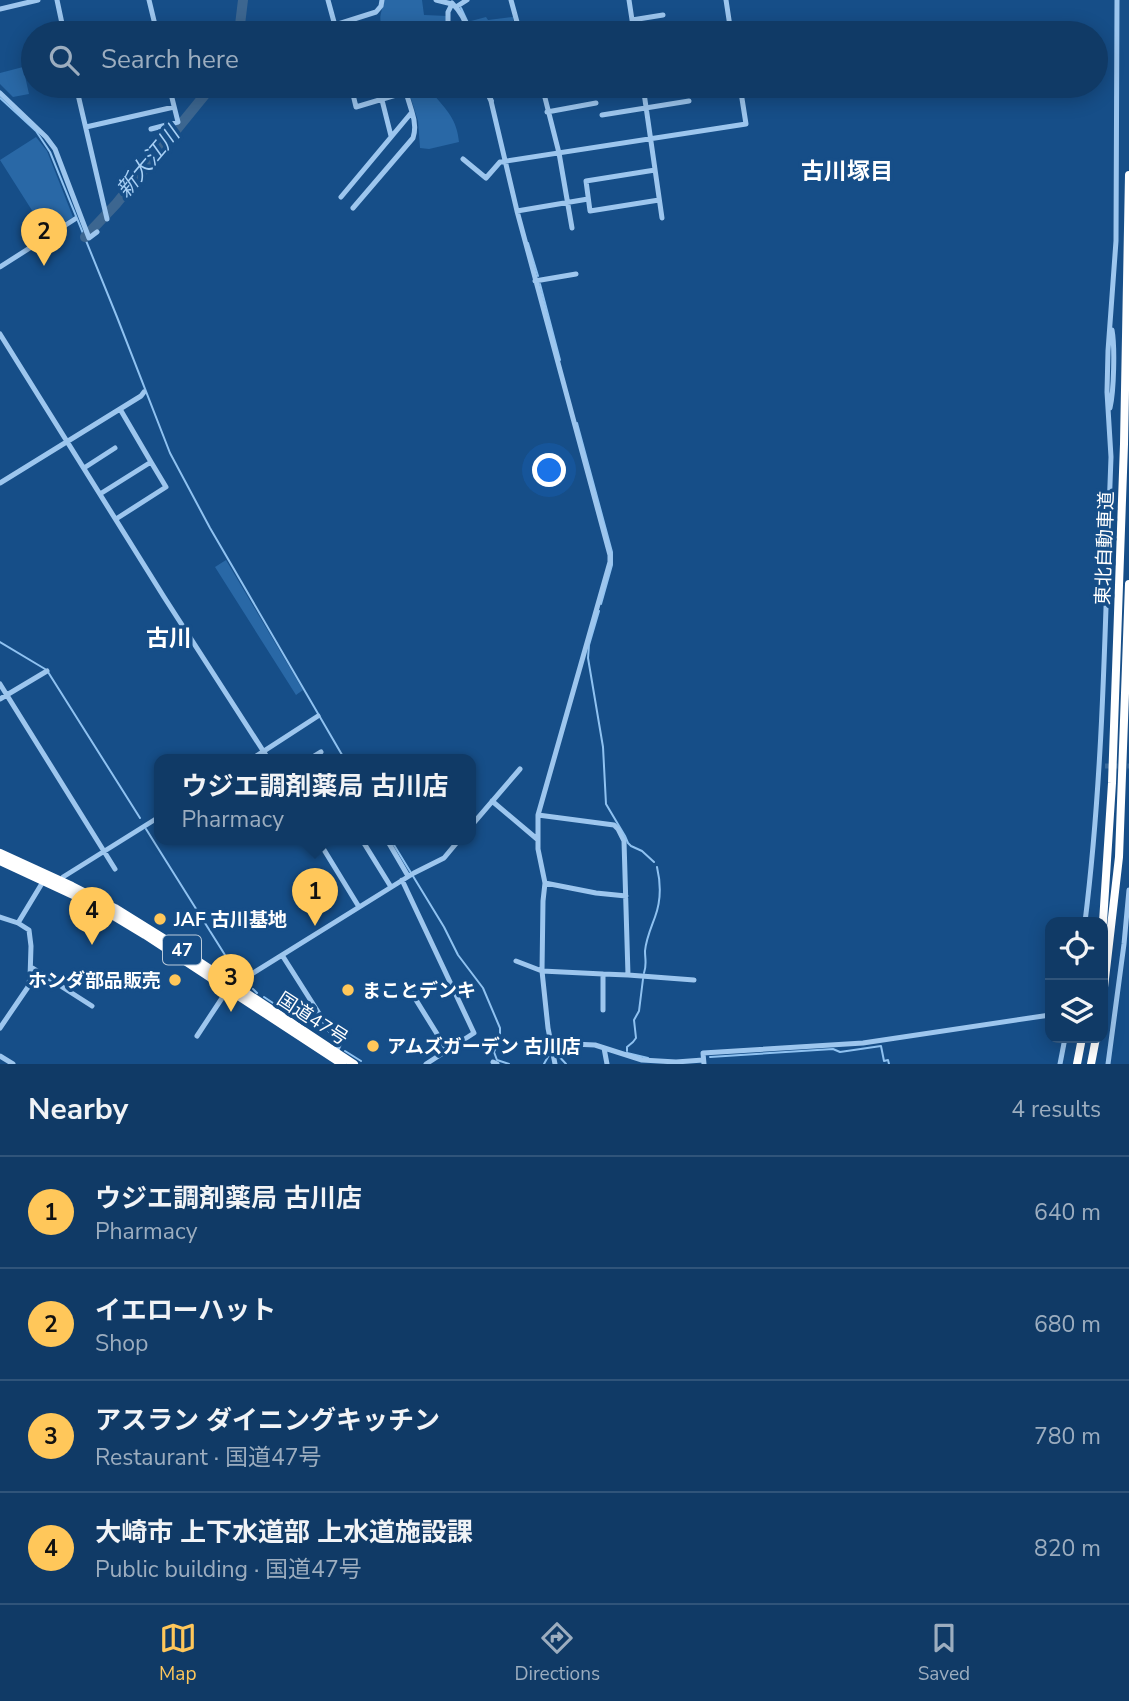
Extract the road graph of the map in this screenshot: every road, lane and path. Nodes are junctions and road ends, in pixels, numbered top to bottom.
1 (38, 0) edge
2 (57, 0) edge
3 (149, 0) edge
4 (328, 0) edge
5 (382, 0) edge
6 (436, 0) edge
7 (467, 0) edge
8 (511, 0) edge
9 (629, 0) edge
10 (726, 0) edge
11 (1116, 0) edge
12 (453, 4) edge
13 (0, 9) edge
14 (663, 15) dead end
15 (632, 20) joint
16 (61, 21) edge
17 (154, 21) edge
18 (334, 21) edge
19 (348, 21) edge
20 (448, 21) edge
21 (464, 21) edge
22 (517, 21) edge
23 (729, 21) edge
24 (0, 93) edge
25 (79, 98) edge
26 (172, 98) edge
27 (354, 98) edge
28 (386, 98) edge
29 (408, 98) edge
30 (490, 98) edge
31 (544, 98) edge
32 (645, 98) edge
33 (742, 98) edge
34 (382, 100) junction
35 (689, 101) dead end
36 (596, 103) dead end
37 (174, 107) junction
38 (646, 109) junction
39 (412, 112) junction
40 (547, 112) junction
41 (601, 115) dead end
42 (86, 127) junction
43 (151, 129) dead end
44 (389, 139) junction
45 (651, 139) junction
46 (400, 153) junction
47 (559, 153) junction
48 (463, 159) dead end
49 (505, 162) junction
50 (655, 170) junction
51 (1129, 175) edge
52 (341, 197) dead end
53 (588, 199) junction
54 (659, 200) junction
55 (567, 202) junction
56 (353, 208) dead end
57 (517, 211) junction
58 (107, 217) dead end
59 (662, 218) dead end
60 (75, 219) dead end
61 (572, 228) dead end
62 (93, 235) dead end
63 (0, 267) edge
64 (576, 274) dead end
65 (536, 281) junction
66 (1110, 324) junction
67 (0, 334) edge
68 (144, 392) dead end
69 (120, 409) junction
70 (1109, 414) junction
71 (67, 442) junction
72 (116, 448) dead end
73 (151, 462) junction
74 (84, 468) junction
75 (0, 483) edge
76 (100, 494) junction
77 (116, 519) junction
78 (1129, 584) edge
79 (47, 671) dead end
80 (0, 684) edge
81 (7, 695) junction
82 (0, 699) edge
83 (318, 716) dead end
84 (263, 751) junction
85 (321, 752) dead end
86 (259, 754) edge
87 (265, 754) edge
88 (318, 754) edge
89 (520, 769) dead end
90 (492, 800) junction
91 (538, 815) junction
92 (154, 820) edge
93 (476, 820) edge
94 (537, 839) junction
95 (321, 845) edge
96 (365, 845) edge
97 (390, 845) edge
98 (455, 845) edge
99 (103, 852) junction
100 (0, 853) edge
101 (0, 861) edge
102 (115, 869) dead end
103 (411, 875) junction
104 (44, 880) junction
105 (402, 880) junction
106 (62, 882) junction
107 (545, 883) junction
108 (391, 887) junction
109 (1129, 890) edge
110 (626, 896) junction
111 (359, 907) junction
112 (0, 917) edge
113 (1086, 917) edge
114 (1103, 917) edge
115 (18, 923) junction
116 (282, 955) junction
117 (516, 961) dead end
118 (32, 967) junction
119 (542, 971) junction
120 (603, 974) junction
121 (628, 975) junction
122 (694, 980) dead end
123 (1105, 980) edge
124 (231, 987) junction
125 (408, 987) dead end
126 (92, 1006) dead end
127 (603, 1010) dead end
128 (1045, 1016) edge
129 (0, 1028) edge
130 (197, 1036) dead end
131 (551, 1043) junction
132 (1064, 1043) edge
133 (1083, 1043) edge
134 (1095, 1043) edge
135 (604, 1048) junction
136 (447, 1050) junction
137 (336, 1052) junction
138 (0, 1055) edge
139 (554, 1057) edge
140 (703, 1062) edge
141 (13, 1064) edge
142 (342, 1064) edge
143 (354, 1064) edge
144 (426, 1064) edge
145 (549, 1064) edge
146 (607, 1064) edge
147 (1060, 1064) edge
148 (1079, 1064) edge
149 (1091, 1064) edge
150 (1108, 1064) edge

1 - 13 street
2 - 16 street
3 - 17 street
4 - 18 street
5 - 19 street
6 - 12 street
7 - 12 street
8 - 22 street
9 - 15 street
10 - 23 street
11 - 66 street
12 - 20 street
12 - 21 street
14 - 15 street
24 - 62 street
25 - 42 street
26 - 37 street
27 - 34 street
28 - 34 street
29 - 39 street
30 - 49 street
31 - 40 street
32 - 38 street
33 - 45 street
34 - 44 street
35 - 38 street
36 - 40 street
37 - 42 street
37 - 43 street
38 - 41 street
38 - 45 street
39 - 44 street
39 - 46 street
40 - 47 street
42 - 58 street
44 - 46 street
44 - 52 street
45 - 47 street
45 - 50 street
46 - 56 street
47 - 49 street
47 - 55 street
48 - 49 street
49 - 57 street
50 - 53 street
50 - 54 street
51 - 114 highway, 東北自動車道
53 - 54 street
53 - 55 street
54 - 59 street
55 - 57 street
55 - 61 street
57 - 65 street
60 - 63 street
64 - 65 street
65 - 91 street
66 - 70 street
66 - 70 street
67 - 71 street
68 - 69 street
69 - 71 street
69 - 73 street
70 - 113 street
71 - 74 street
71 - 75 street
72 - 74 street
73 - 76 street
73 - 77 street
74 - 76 street
76 - 77 street
77 - 84 street
78 - 123 highway, 東北自動車道
79 - 81 street
80 - 81 street
81 - 82 street
81 - 99 street
83 - 84 street
84 - 86 street
84 - 87 street
85 - 88 street
89 - 90 street
90 - 93 street
90 - 94 street
91 - 94 street
91 - 110 street
92 - 99 street
94 - 107 street
95 - 111 street
96 - 108 street
97 - 103 street
98 - 103 street
99 - 102 street
99 - 106 street
100 - 106 highway, 国道47号 / 47
101 - 104 highway, 国道47号 / 47
103 - 105 street
104 - 115 street
104 - 124 highway, 国道47号 / 47
105 - 108 street
105 - 136 street
106 - 124 highway, 国道47号 / 47
107 - 110 street
107 - 119 street
108 - 111 street
109 - 150 street
110 - 121 street
111 - 116 street
112 - 115 street
115 - 118 street
116 - 124 street
116 - 137 street
117 - 119 street
118 - 126 street
118 - 129 street
119 - 120 street
119 - 131 street
120 - 121 street
120 - 127 street
121 - 122 street
124 - 130 street
124 - 137 highway, 国道47号 / 47
124 - 142 highway, 国道47号 / 47
125 - 136 street
128 - 140 street
131 - 135 street
131 - 139 street
132 - 147 street
133 - 148 highway
134 - 149 highway
135 - 140 street
135 - 146 street
136 - 144 street
137 - 143 highway, 国道47号 / 47
138 - 141 street
139 - 145 street

